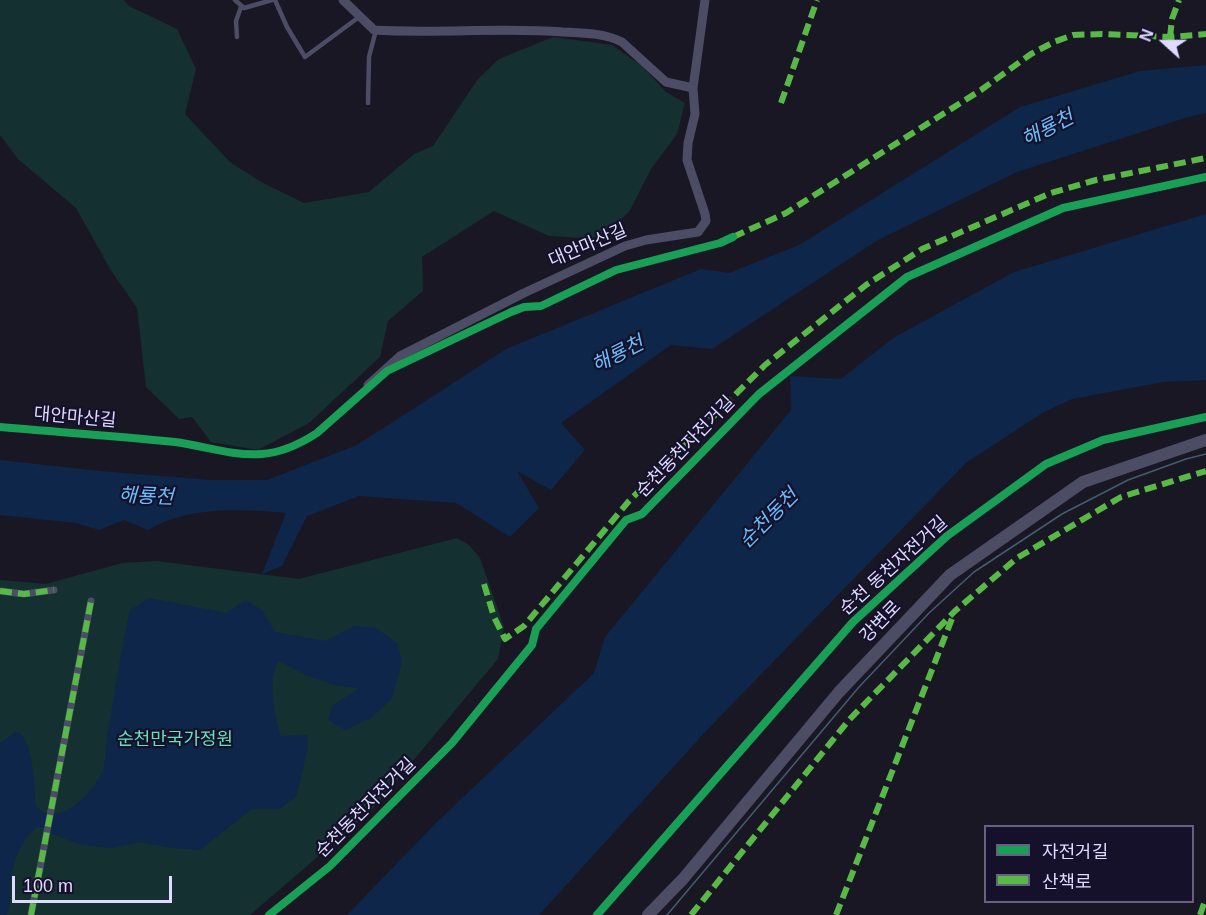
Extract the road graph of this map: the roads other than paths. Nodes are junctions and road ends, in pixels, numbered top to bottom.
1 (235, 0) edge
2 (273, 0) edge
3 (343, 0) edge
4 (705, 0) edge
5 (241, 7) junction
6 (359, 17) junction
7 (376, 30) junction
8 (237, 37) dead end
9 (693, 88) junction
10 (368, 103) dead end
11 (368, 385) dead end
12 (1206, 440) edge
13 (54, 590) dead end
14 (0, 591) edge
15 (91, 601) dead end
16 (31, 915) edge
17 (648, 915) edge

1 - 5 lane
2 - 5 lane
2 - 6 lane
3 - 6 street
4 - 9 street, 대안마산길
5 - 8 lane
6 - 7 street
7 - 9 street
7 - 10 lane
9 - 11 street, 대안마산길
12 - 17 street, 강변로
13 - 14 street
15 - 16 street

